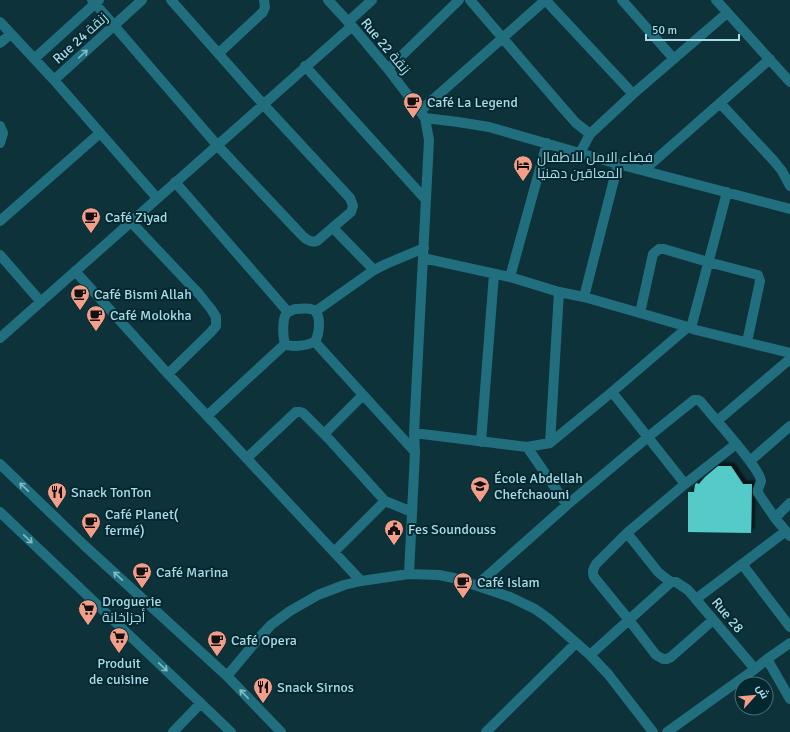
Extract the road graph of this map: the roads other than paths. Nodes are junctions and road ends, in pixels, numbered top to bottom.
1 (142, 0) edge
2 (171, 0) edge
3 (264, 0) edge
4 (328, 0) edge
5 (372, 0) edge
6 (459, 0) edge
7 (470, 0) edge
8 (622, 0) edge
9 (716, 0) edge
10 (96, 1) edge
11 (727, 13) junction
12 (0, 22) edge
13 (350, 24) junction
14 (114, 26) junction
15 (11, 34) junction
16 (503, 38) junction
17 (0, 43) edge
18 (219, 53) junction
19 (34, 59) junction
20 (674, 59) junction
21 (770, 59) junction
22 (305, 66) junction
23 (388, 69) junction
24 (54, 80) junction
25 (790, 82) edge
26 (633, 94) junction
27 (720, 103) junction
28 (263, 104) junction
29 (422, 115) junction
30 (0, 126) edge
31 (100, 133) junction
32 (590, 134) junction
33 (0, 143) edge
34 (547, 143) junction
35 (217, 145) junction
36 (580, 153) junction
37 (618, 164) junction
38 (644, 170) junction
39 (175, 182) junction
40 (790, 186) edge
41 (727, 192) junction
42 (157, 198) junction
43 (426, 200) junction
44 (790, 209) edge
45 (0, 222) edge
46 (131, 222) junction
47 (333, 228) junction
48 (423, 253) junction
49 (0, 255) edge
50 (708, 262) junction
51 (374, 270) junction
52 (75, 271) junction
53 (494, 274) junction
54 (510, 278) junction
55 (559, 292) junction
56 (584, 297) junction
57 (41, 302) junction
58 (316, 311) junction
59 (288, 312) junction
60 (640, 313) junction
61 (690, 327) junction
62 (0, 338) edge
63 (315, 342) junction
64 (747, 342) junction
65 (285, 344) junction
66 (790, 353) edge
67 (790, 360) edge
68 (168, 374) junction
69 (612, 392) junction
70 (363, 395) junction
71 (207, 416) junction
72 (716, 421) junction
73 (790, 426) edge
74 (414, 433) junction
75 (324, 434) junction
76 (648, 437) junction
77 (482, 442) junction
78 (550, 443) junction
79 (736, 444) junction
80 (527, 447) junction
81 (414, 452) junction
82 (247, 458) junction
83 (750, 461) junction
84 (0, 464) edge
85 (685, 484) junction
86 (385, 502) junction
87 (790, 503) edge
88 (567, 505) junction
89 (0, 512) edge
90 (412, 512) junction
91 (774, 518) junction
92 (627, 534) junction
93 (788, 534) edge
94 (334, 552) junction
95 (742, 564) junction
96 (409, 574) junction
97 (361, 581) junction
98 (674, 582) junction
99 (477, 585) junction
100 (696, 599) junction
101 (629, 620) junction
102 (713, 620) junction
103 (790, 627) edge
104 (576, 643) junction
105 (790, 643) edge
106 (590, 655) junction
107 (767, 659) junction
108 (755, 669) junction
109 (227, 676) junction
110 (790, 699) edge
111 (200, 703) junction
112 (172, 732) edge
113 (231, 732) edge
114 (281, 732) edge
115 (486, 732) edge
116 (653, 732) edge
117 (668, 732) edge

1 - 14 street, Rue 24 زنقة
2 - 18 street
3 - 18 street
4 - 13 street, Rue 22 زنقة
5 - 13 street
6 - 23 street
7 - 16 street
8 - 20 street
9 - 11 street
10 - 14 street
10 - 19 street, Rue 24 زنقة
11 - 20 street
11 - 21 street
12 - 15 street
13 - 22 street
13 - 23 street, Rue 22 زنقة
24 -> 14 street, Rue 24 زنقة
14 - 35 street
15 - 17 street
15 - 19 street
16 - 26 street
16 - 29 street
16 - 32 street
18 - 28 street
19 - 24 street
20 - 26 street
21 - 25 street
21 - 27 street
22 - 28 street
22 - 43 street
23 - 29 street, Rue 22 زنقة
24 - 31 street
26 - 32 street
27 - 38 street
27 - 40 street
28 - 35 street
28 - 47 street
29 - 34 street
29 - 43 street
30 - 33 street
31 - 42 street
31 - 45 street
32 - 36 street
34 - 36 street
34 - 54 street
35 - 39 street
35 - 47 street
36 - 37 street
37 - 38 street
37 - 56 street
38 - 41 street
39 - 42 street
39 - 59 street
41 - 44 street
41 - 50 street
42 - 46 street
43 - 48 street
46 - 52 street
46 - 68 street
47 - 51 street
48 - 51 street
48 - 53 street
48 - 74 street
49 - 57 street
50 - 60 street
50 - 61 street
50 - 64 street
51 - 58 street
52 - 57 street
52 - 68 street
53 - 54 street
53 - 77 street
54 - 55 street
55 - 56 street
55 - 78 street
56 - 60 street
57 - 62 street
58 - 59 street
58 - 63 street
59 - 65 street
60 - 61 street
61 - 64 street
61 - 69 street
63 - 65 street
63 - 70 street
64 - 66 street
65 - 71 street
67 - 72 street
68 - 71 street
69 - 76 street
69 - 78 street
70 - 75 street
70 - 81 street
71 - 82 street
72 - 76 street
72 - 79 street
73 - 83 street
74 - 77 street
74 - 81 street
75 - 82 street
75 - 86 street
76 - 85 street
76 - 88 street
77 - 80 street
78 - 80 street
79 - 83 street
79 - 85 street
80 - 88 street
81 - 90 street
82 - 94 street
83 - 91 street
109 -> 84 street
85 - 92 street
86 - 90 street
86 - 94 street
87 - 91 street
88 - 99 street
89 -> 111 street
90 - 96 street
91 - 93 street
92 - 98 street, Rue 28
92 - 101 street
93 - 95 street
94 - 97 street
95 - 100 street
95 - 103 street
96 - 97 street
96 - 99 street
97 - 109 street
98 - 100 street, Rue 28
98 - 101 street
99 - 104 street
100 - 102 street, Rue 28
101 - 102 street
101 - 106 street
102 - 108 street, Rue 28
104 - 106 street
104 - 115 street
105 - 107 street
106 - 116 street
107 - 108 street
107 - 110 street
108 - 117 street
114 -> 109 street
111 - 112 street
111 - 113 street

